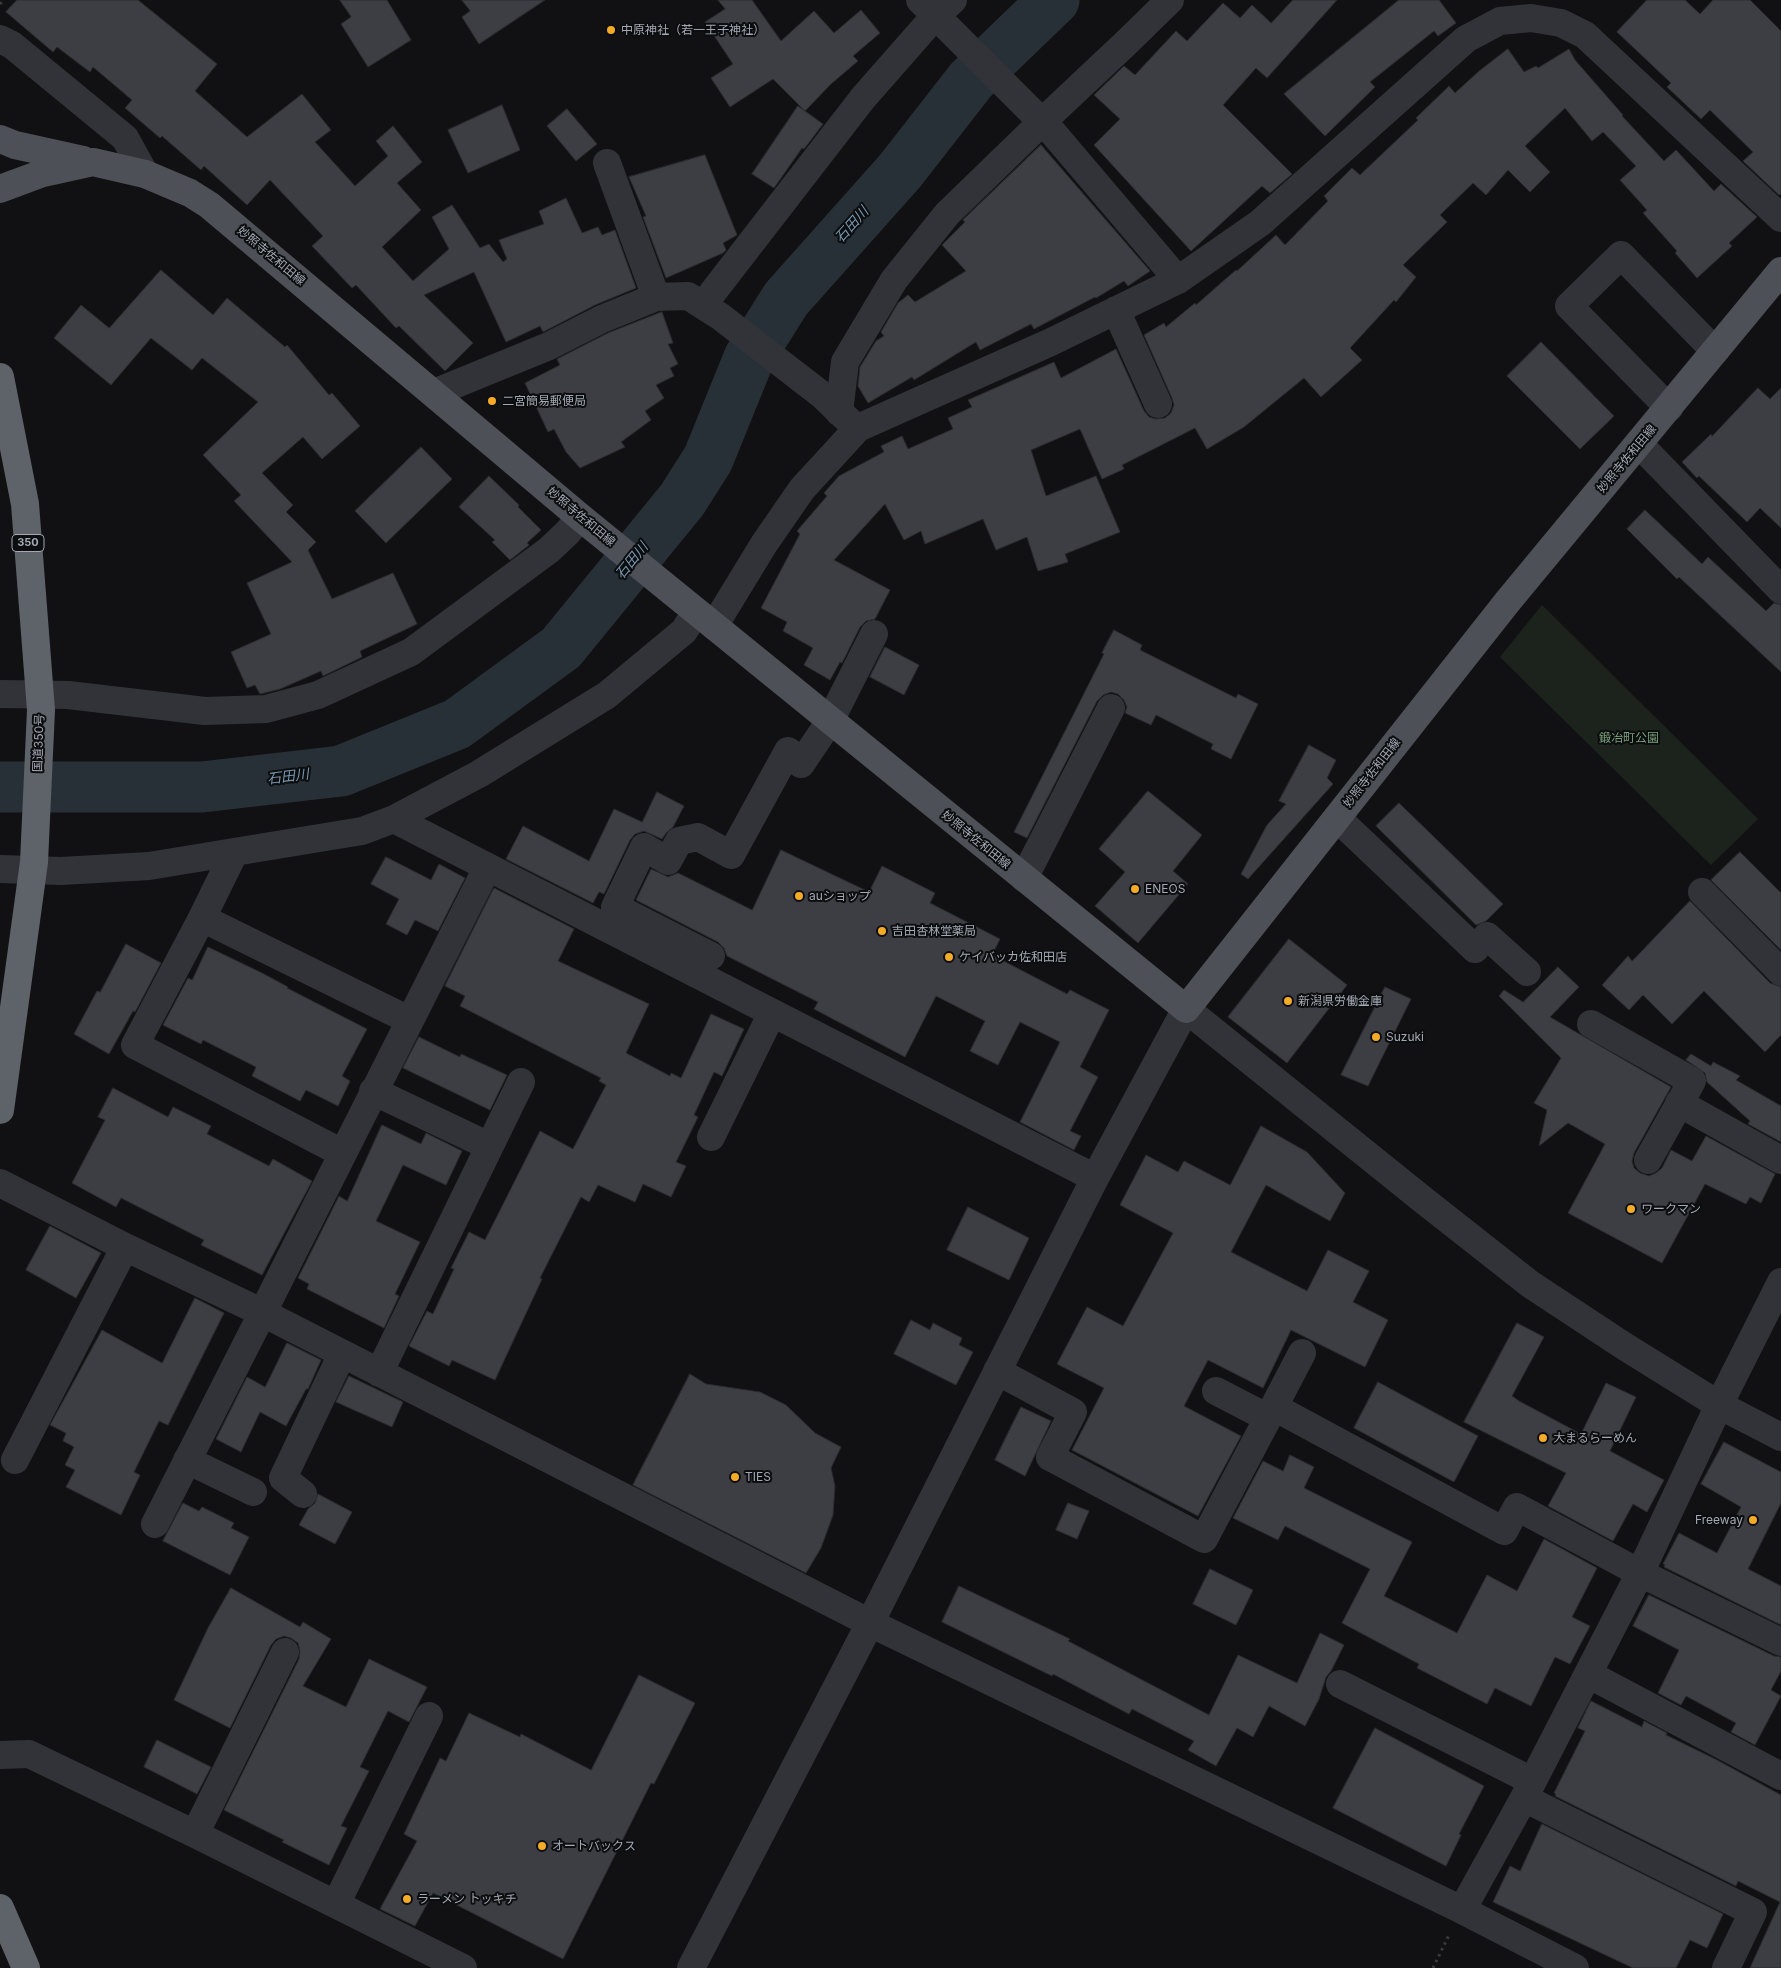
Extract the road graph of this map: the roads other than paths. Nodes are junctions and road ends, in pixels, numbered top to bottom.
1 (1170, 0) edge
2 (1497, 10) edge
3 (939, 11) edge
4 (0, 39) edge
5 (1038, 117) junction
6 (0, 139) edge
7 (93, 162) junction
8 (607, 163) dead end
9 (145, 174) junction
10 (0, 189) edge
11 (1781, 218) edge
12 (1781, 271) edge
13 (1178, 280) junction
14 (656, 297) junction
15 (1116, 310) junction
16 (712, 311) junction
17 (1715, 351) junction
18 (0, 377) edge
19 (434, 393) junction
20 (1158, 404) dead end
21 (1669, 408) junction
22 (839, 412) junction
23 (1639, 444) junction
24 (584, 521) junction
25 (1781, 590) edge
26 (698, 614) junction
27 (874, 634) dead end
28 (0, 694) edge
29 (40, 702) junction
30 (1111, 708) dead end
31 (830, 721) junction
32 (1337, 818) junction
33 (394, 819) junction
34 (234, 853) junction
35 (33, 866) junction
36 (487, 868) junction
37 (0, 869) edge
38 (1024, 878) junction
39 (1702, 892) dead end
40 (202, 918) junction
41 (711, 956) dead end
42 (1527, 972) dead end
43 (1781, 972) edge
44 (1186, 1009) junction
45 (772, 1013) junction
46 (410, 1020) junction
47 (1591, 1024) dead end
48 (521, 1082) dead end
49 (373, 1091) junction
50 (1679, 1103) junction
51 (0, 1110) edge
52 (711, 1137) dead end
53 (489, 1146) junction
54 (342, 1153) junction
55 (1648, 1160) dead end
56 (1781, 1160) edge
57 (1095, 1178) junction
58 (0, 1183) edge
59 (125, 1247) junction
60 (1781, 1282) edge
61 (263, 1313) junction
62 (1302, 1353) dead end
63 (342, 1354) junction
64 (997, 1371) junction
65 (379, 1373) junction
66 (1216, 1391) dead end
67 (1719, 1405) junction
68 (1271, 1412) junction
69 (1781, 1437) edge
70 (15, 1460) dead end
71 (187, 1460) junction
72 (253, 1492) dead end
73 (303, 1494) dead end
74 (154, 1524) dead end
75 (1640, 1573) junction
76 (870, 1623) junction
77 (1781, 1642) edge
78 (285, 1652) dead end
79 (1588, 1674) junction
80 (1340, 1684) dead end
81 (429, 1716) dead end
82 (0, 1755) edge
83 (1781, 1776) edge
84 (1528, 1789) junction
85 (195, 1834) junction
86 (336, 1904) junction
87 (0, 1908) edge
88 (1462, 1910) junction
89 (456, 1966) edge
90 (26, 1968) edge
91 (691, 1968) edge
92 (1575, 1968) edge
93 (1726, 1968) edge

1 - 5 street
2 - 11 street
2 - 13 street
3 - 5 street
3 - 16 street
4 - 9 street
5 - 13 street
5 - 22 street
6 - 7 main road
7 - 9 main road, 妙照寺佐和田線
7 - 10 main road, 妙照寺佐和田線
8 - 14 street
9 - 19 main road, 妙照寺佐和田線
12 - 17 main road, 妙照寺佐和田線
13 - 15 street
14 - 16 street
14 - 19 street
15 - 20 street
15 - 22 street
16 - 22 street
17 - 21 main road, 妙照寺佐和田線
17 - 21 street
18 - 29 highway, 国道350号 / 350
19 - 24 main road, 妙照寺佐和田線
21 - 23 main road, 妙照寺佐和田線
22 - 26 street
23 - 25 street
23 - 32 main road, 妙照寺佐和田線
24 - 26 main road, 妙照寺佐和田線
24 - 29 street
26 - 31 main road, 妙照寺佐和田線
26 - 33 street
27 - 31 street
28 - 29 street
29 - 35 highway, 国道350号 / 350
30 - 38 street
31 - 38 main road, 妙照寺佐和田線
31 - 41 street
32 - 42 street
32 - 44 main road, 妙照寺佐和田線
33 - 34 street
33 - 36 street
34 - 35 street
34 - 40 street
35 - 37 street
35 - 51 highway, 国道350号 / 350
36 - 45 street
36 - 46 street
38 - 44 main road, 妙照寺佐和田線
39 - 43 street
40 - 46 street
40 - 54 street
44 - 57 street
44 - 67 street
45 - 52 street
45 - 57 street
46 - 49 street
47 - 50 street
48 - 53 street
49 - 53 street
49 - 54 street
50 - 55 street
50 - 56 street
53 - 65 street
54 - 61 street
57 - 64 street
58 - 59 street
59 - 61 street
59 - 70 street
60 - 67 street
61 - 63 street
61 - 71 street
62 - 68 street
63 - 65 street
63 - 73 street
64 - 68 street
64 - 76 street
65 - 76 street
66 - 68 street
67 - 69 street
67 - 75 street
68 - 75 street
71 - 72 street
71 - 74 street
75 - 77 street
75 - 79 street
76 - 88 street
76 - 91 street
78 - 85 street
79 - 83 street
79 - 84 street
80 - 84 street
81 - 86 street
82 - 85 street
84 - 88 street
84 - 93 street
85 - 86 street
86 - 89 street
87 - 90 highway
88 - 92 street

